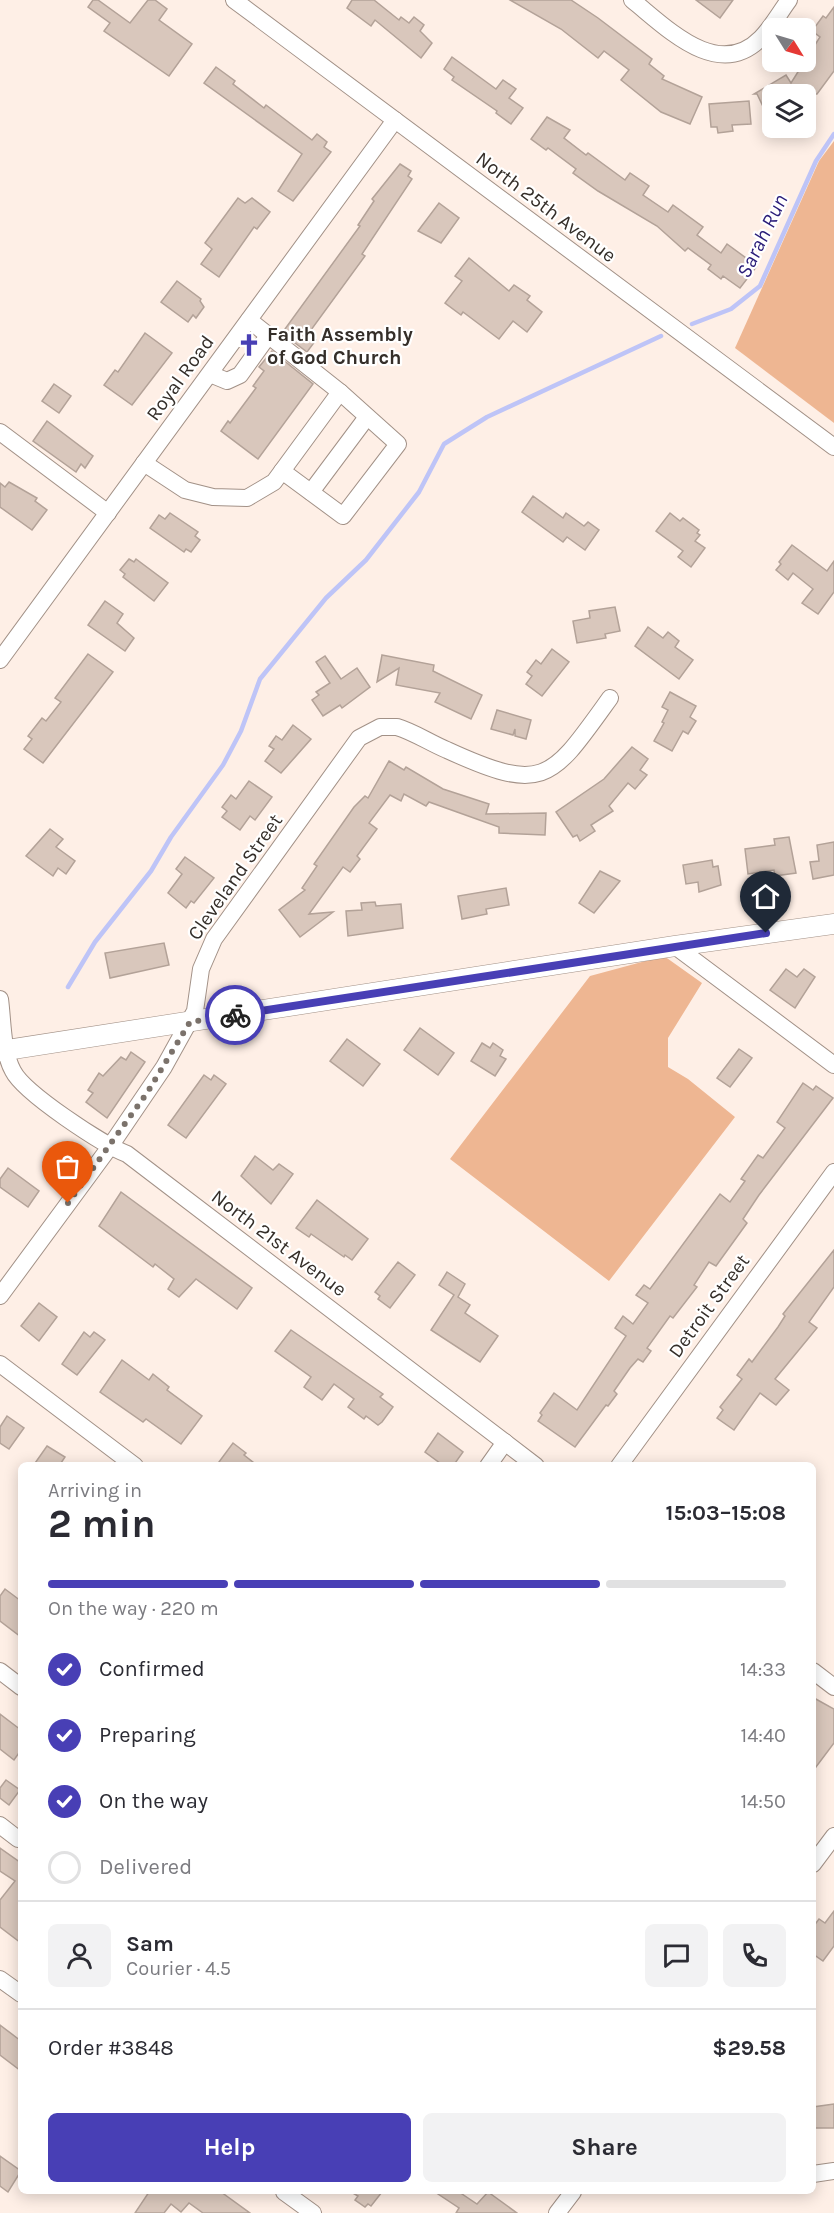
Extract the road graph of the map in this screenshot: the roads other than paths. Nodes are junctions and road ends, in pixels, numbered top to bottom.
1 (234, 0) edge
2 (632, 0) edge
3 (789, 0) edge
4 (395, 120) junction
5 (249, 320) junction
6 (268, 336) junction
7 (210, 374) junction
8 (340, 392) junction
9 (367, 417) junction
10 (0, 432) edge
11 (834, 447) edge
12 (144, 463) junction
13 (282, 471) junction
14 (311, 492) junction
15 (108, 513) junction
16 (0, 660) edge
17 (610, 698) dead end
18 (834, 924) edge
19 (675, 946) junction
20 (0, 999) edge
21 (190, 1022) junction
22 (3, 1051) edge
23 (834, 1065) edge
24 (109, 1148) junction
25 (834, 1172) edge
26 (0, 1296) edge
27 (0, 1364) edge
28 (505, 1442) junction
29 (130, 1462) edge
30 (491, 1462) edge
31 (531, 1462) edge
32 (622, 1462) edge
33 (0, 1671) edge
34 (816, 1673) edge
35 (18, 1685) edge
36 (834, 1686) edge
37 (0, 1826) edge
38 (834, 1836) edge
39 (18, 1839) dead end
40 (816, 1860) edge
41 (0, 1978) edge
42 (18, 1992) edge
43 (834, 2171) edge
44 (816, 2174) edge
45 (287, 2194) edge
46 (571, 2194) edge
47 (313, 2213) edge
48 (557, 2213) edge

1 - 4 street, North 25th Avenue
2 - 3 street
4 - 5 street, Royal Road
4 - 11 street, North 25th Avenue
5 - 6 street
5 - 7 street, Royal Road
6 - 7 street
6 - 8 street
7 - 12 street, Royal Road
8 - 9 street
8 - 13 street
9 - 14 street
9 - 14 street
10 - 15 street
12 - 13 street
12 - 15 street, Royal Road
13 - 14 street
15 - 16 street, Royal Road
17 - 21 street, Cleveland Street
18 - 19 main road
19 - 21 main road
19 - 23 street
20 - 22 street
21 - 22 main road
21 - 24 street, Cleveland Street
22 - 24 street, North 21st Avenue
24 - 26 street, Cleveland Street
24 - 28 street, North 21st Avenue
25 - 32 street, Detroit Street
27 - 29 street
28 - 30 street
28 - 31 street, North 21st Avenue
33 - 35 street
34 - 36 street
37 - 39 street
38 - 40 street
41 - 42 street
43 - 44 street
45 - 47 street
46 - 48 street

